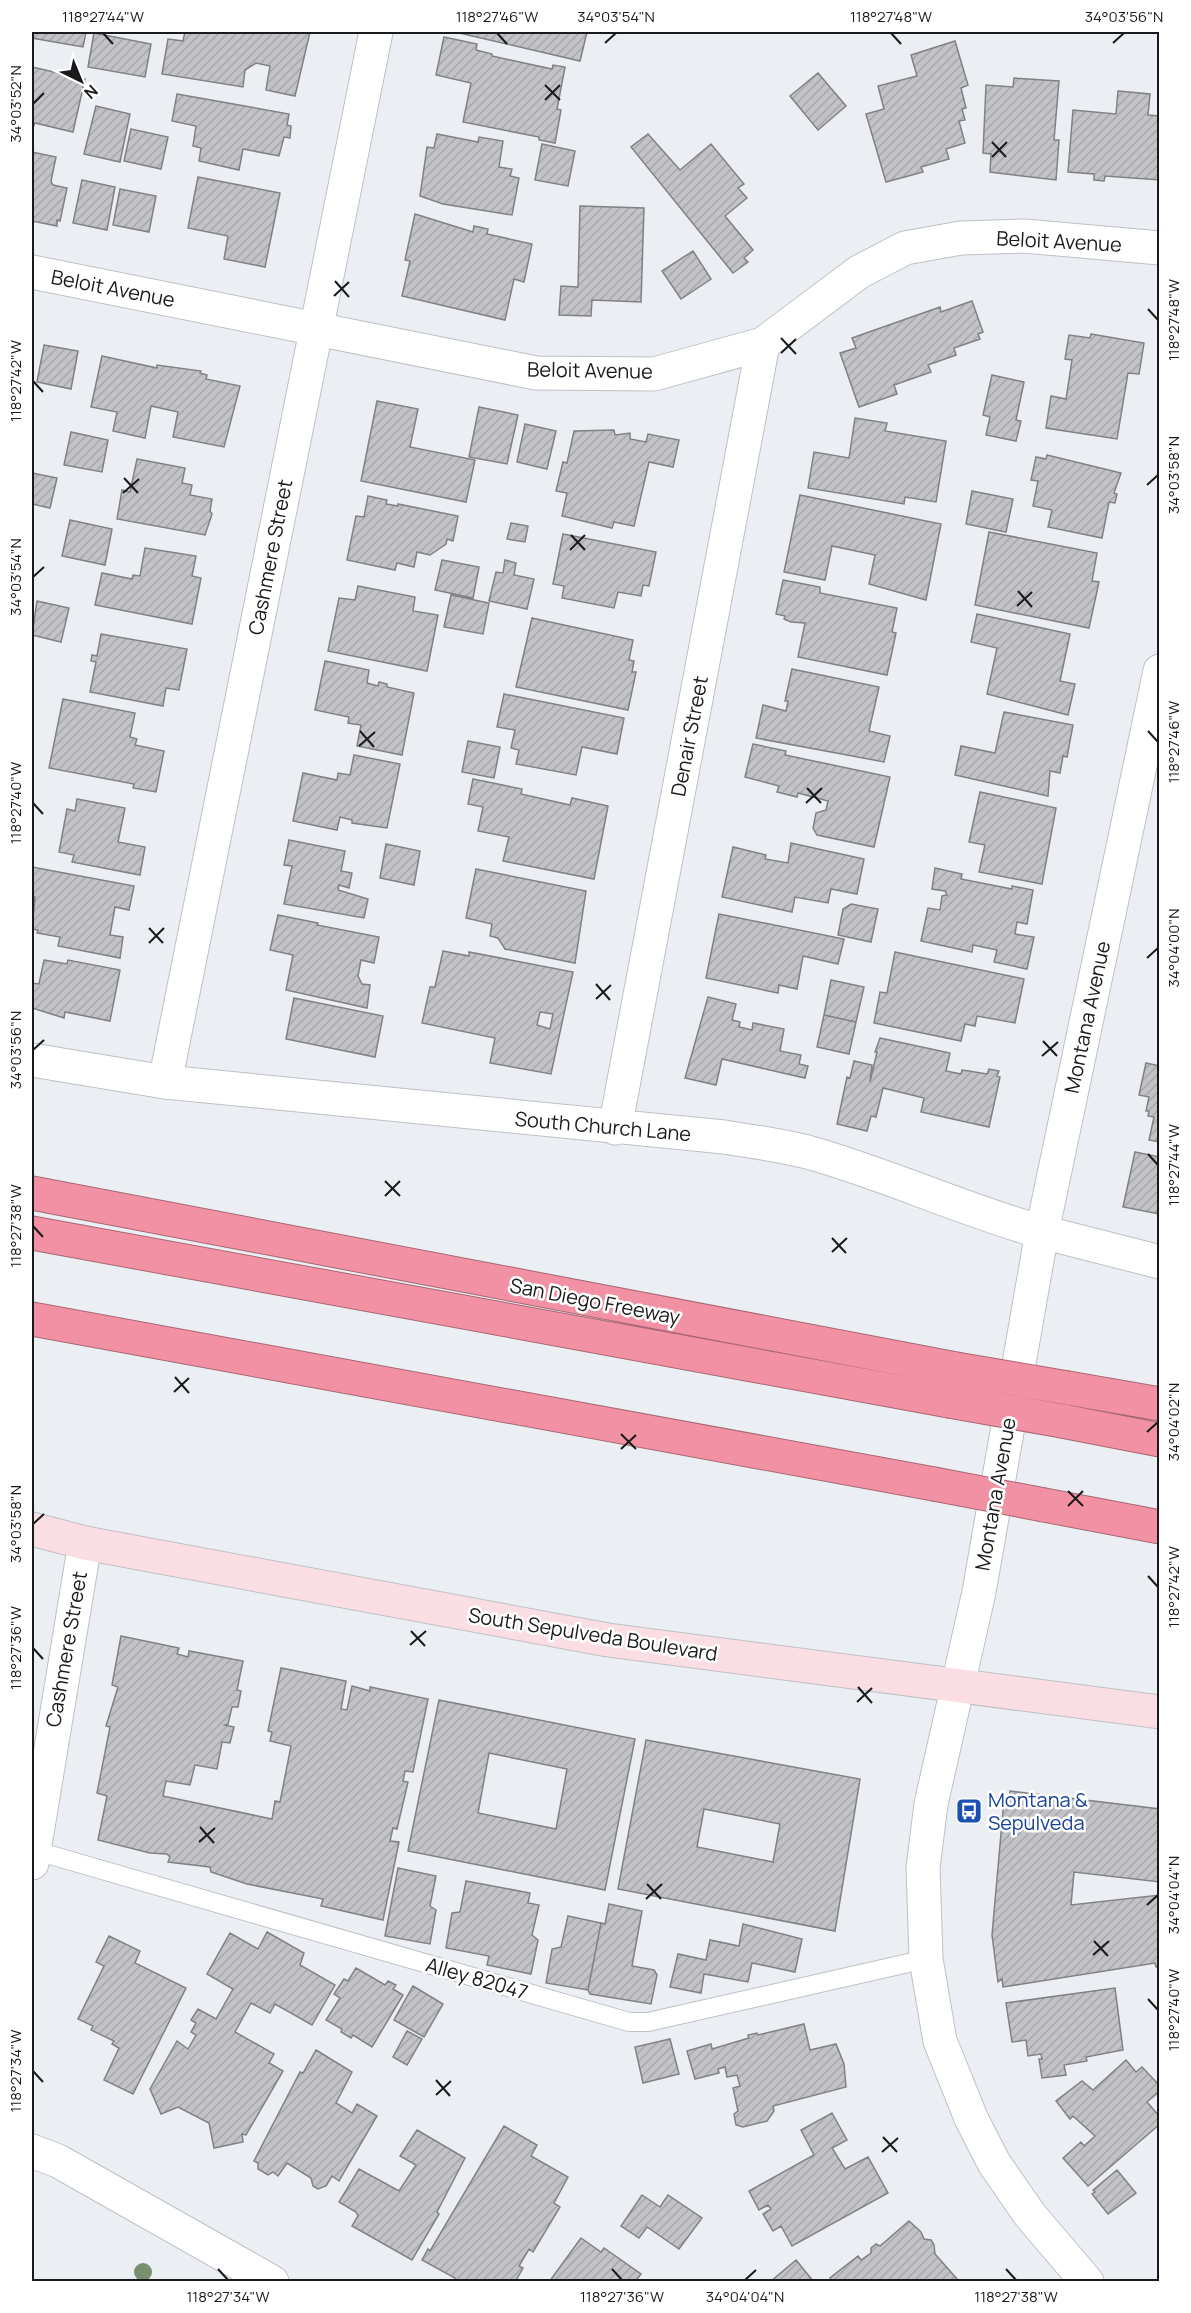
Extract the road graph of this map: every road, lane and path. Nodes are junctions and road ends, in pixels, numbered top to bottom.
1 (375, 32) edge
2 (1160, 248) edge
3 (32, 272) edge
4 (315, 329) junction
5 (763, 344) junction
6 (1160, 671) edge
7 (32, 1060) edge
8 (165, 1082) junction
9 (615, 1128) junction
10 (32, 1193) edge
11 (1042, 1232) junction
12 (32, 1233) edge
13 (1160, 1262) edge
14 (32, 1319) edge
15 (1160, 1404) edge
16 (1160, 1440) edge
17 (1160, 1527) edge
18 (32, 1530) edge
19 (85, 1543) junction
20 (957, 1687) junction
21 (1160, 1712) edge
22 (35, 1804) edge
23 (32, 1856) edge
24 (926, 1959) junction
25 (32, 2151) edge
26 (272, 2282) edge
27 (1087, 2282) edge

1 - 4 street, Cashmere Street
2 - 5 street, Beloit Avenue
3 - 4 street, Beloit Avenue
4 - 5 street, Beloit Avenue
4 - 8 street, Cashmere Street
5 - 9 street, Denair Street
6 - 11 street, Montana Avenue
7 - 8 street, South Church Lane
8 - 9 street, South Church Lane
9 - 11 street, South Church Lane
10 - 15 highway, San Diego Freeway, bridge
11 - 13 street, South Church Lane
11 - 20 street, Montana Avenue
12 - 16 highway, bridge
14 - 17 highway, bridge
18 - 19 main road, South Sepulveda Boulevard
19 - 20 main road, South Sepulveda Boulevard
19 - 22 street, Cashmere Street
20 - 21 main road, South Sepulveda Boulevard
20 - 24 street, Montana Avenue
22 - 23 street, Cashmere Street
23 - 24 lane, Alley 82047
24 - 27 street, Montana Avenue
25 - 26 street

